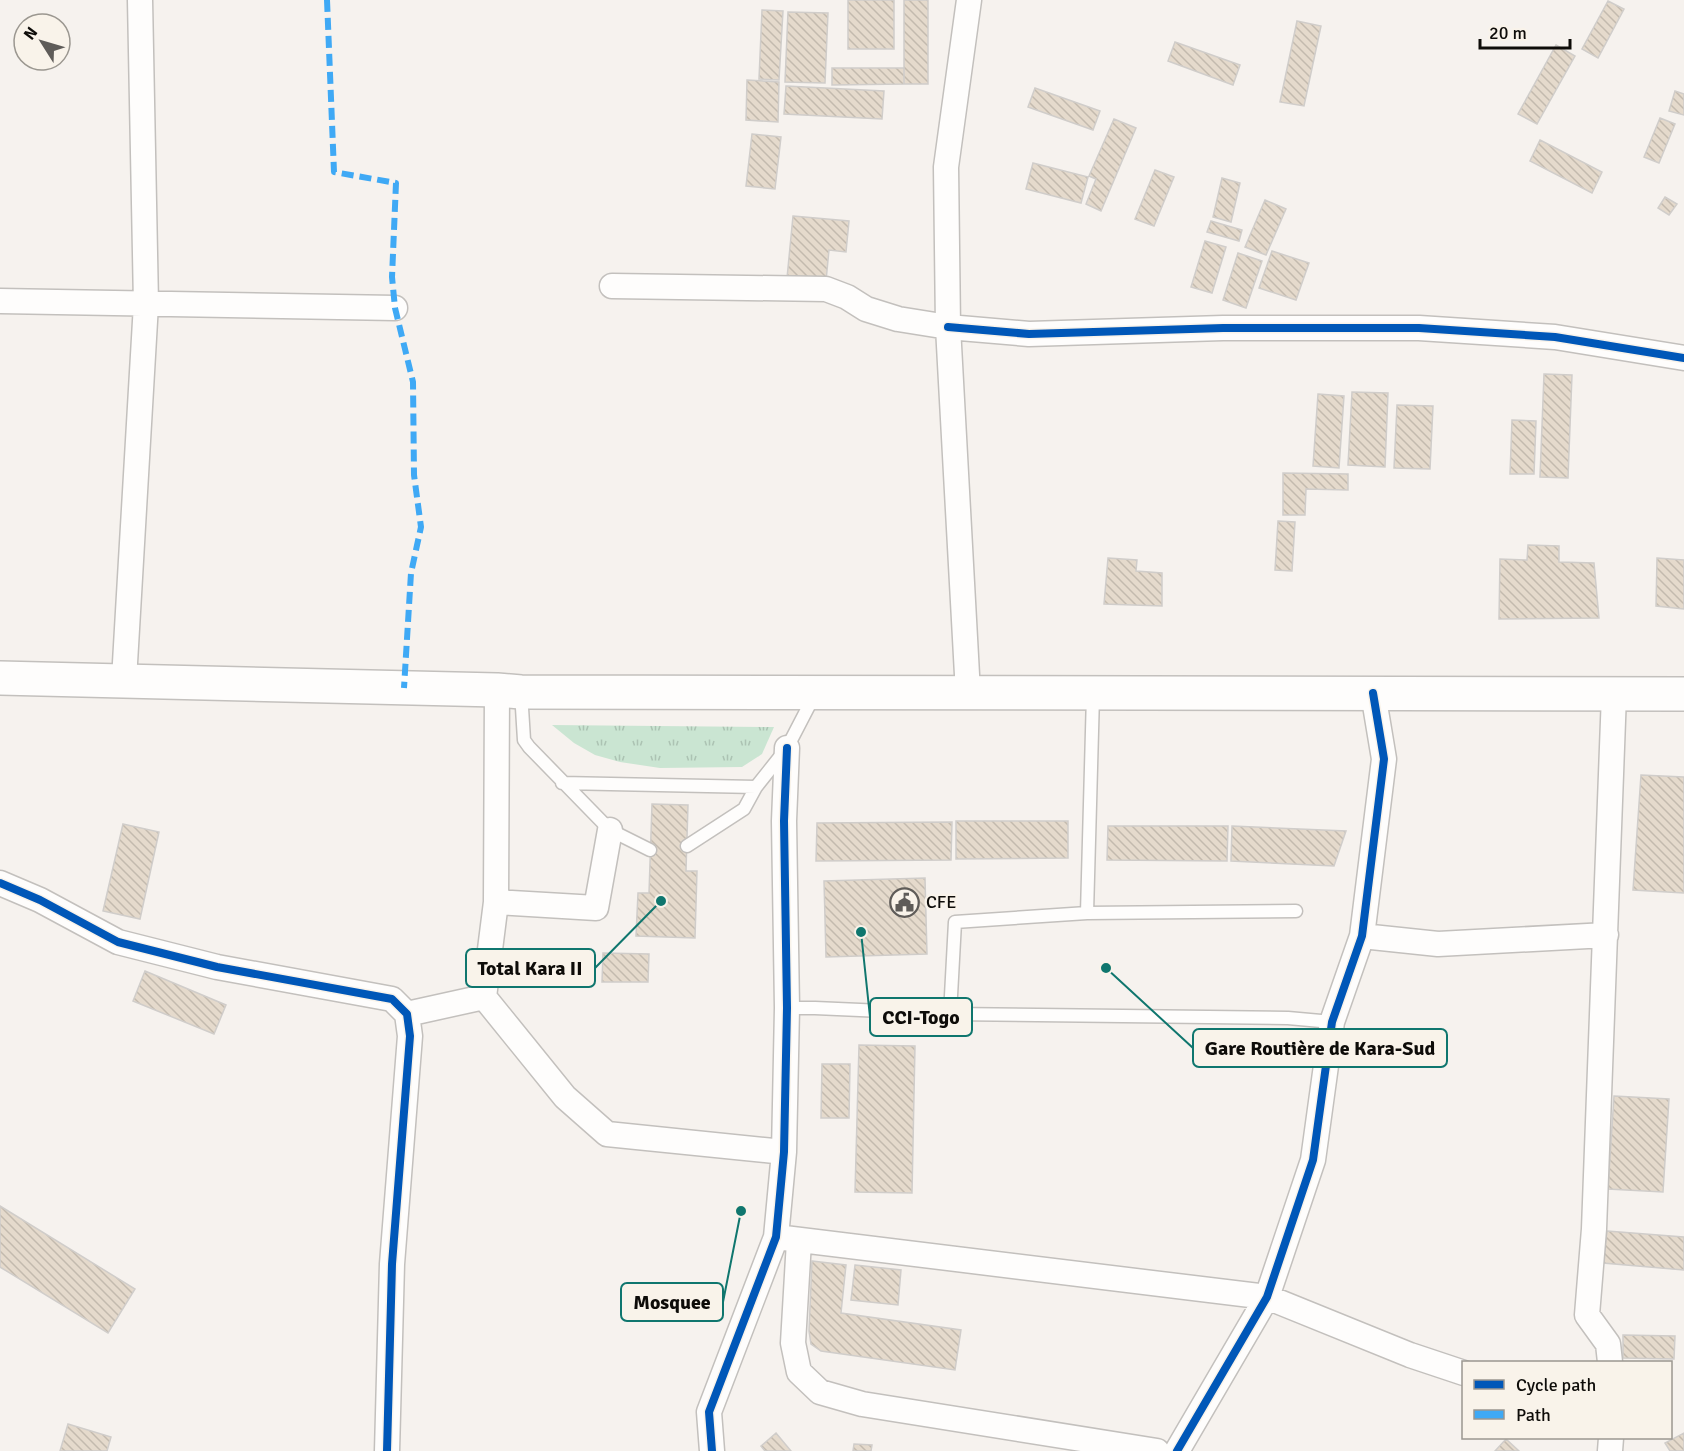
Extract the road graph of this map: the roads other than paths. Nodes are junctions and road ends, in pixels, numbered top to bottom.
1 (140, 0) edge
2 (969, 0) edge
3 (612, 286) dead end
4 (0, 301) edge
5 (146, 304) junction
6 (394, 308) dead end
7 (948, 327) junction
8 (1684, 358) edge
9 (0, 678) edge
10 (124, 680) junction
11 (509, 691) junction
12 (816, 693) junction
13 (968, 693) junction
14 (1093, 693) junction
15 (1373, 693) junction
16 (1614, 694) junction
17 (1684, 694) edge
18 (787, 748) junction
19 (562, 783) junction
20 (756, 787) junction
21 (610, 830) junction
22 (687, 846) dead end
23 (650, 850) dead end
24 (0, 883) edge
25 (496, 902) junction
26 (1296, 911) dead end
27 (1087, 913) junction
28 (1606, 935) junction
29 (1362, 936) junction
30 (484, 997) junction
31 (787, 1008) junction
32 (407, 1014) junction
33 (950, 1014) junction
34 (1332, 1022) junction
35 (784, 1152) junction
36 (788, 1239) junction
37 (1267, 1297) junction
38 (1610, 1361) edge
39 (1462, 1372) edge
40 (387, 1451) edge
41 (712, 1451) edge
42 (1156, 1451) edge
43 (1176, 1451) edge

1 - 5 street
2 - 7 street
3 - 7 street
4 - 5 street
5 - 6 street
5 - 10 street
7 - 8 street
7 - 13 street
9 - 10 highway
10 - 11 highway
11 - 12 highway
11 - 19 lane
11 - 25 street
12 - 13 highway
12 - 18 lane
13 - 14 highway
14 - 15 highway
14 - 27 lane
15 - 16 highway
15 - 29 street
16 - 17 highway
16 - 28 street
18 - 20 lane
18 - 31 street
19 - 20 lane
19 - 21 lane
20 - 22 lane
21 - 23 lane
21 - 25 street
24 - 32 street
25 - 30 street
26 - 27 lane
27 - 33 lane
28 - 29 street
28 - 38 street
29 - 34 street
30 - 32 street
30 - 35 street
31 - 33 lane
31 - 35 street
32 - 40 street
33 - 34 lane
34 - 37 street
35 - 36 street
36 - 37 street
36 - 41 street
36 - 42 street
37 - 39 street
37 - 43 street

